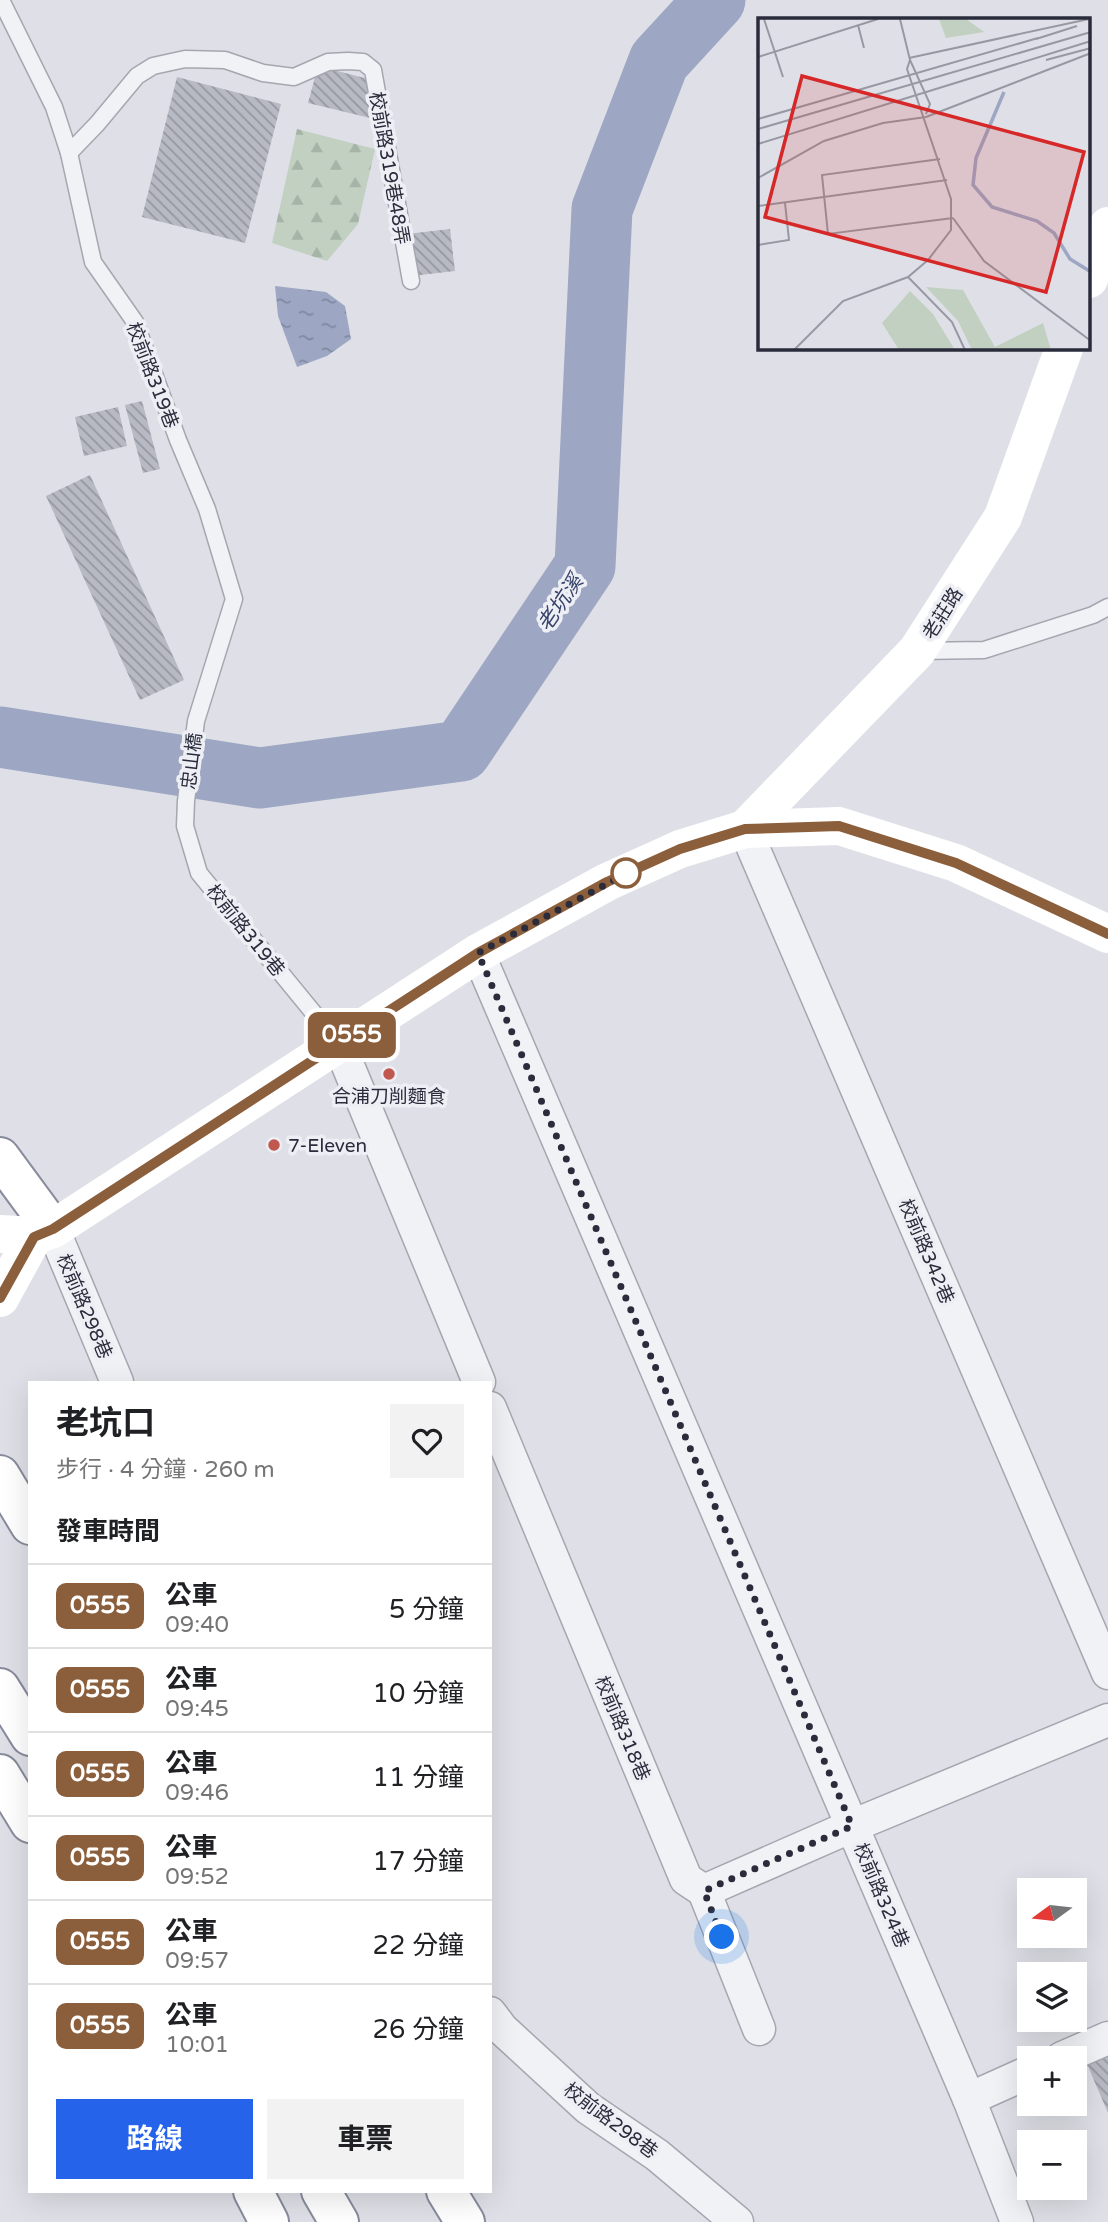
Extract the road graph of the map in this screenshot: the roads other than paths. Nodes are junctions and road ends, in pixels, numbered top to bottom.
1 (1, 0) edge
2 (69, 153) junction
3 (1108, 226) edge
4 (1090, 276) edge
5 (411, 281) dead end
6 (1063, 350) edge
7 (1108, 607) edge
8 (917, 651) junction
9 (196, 721) joint
10 (186, 801) joint
11 (745, 829) junction
12 (1108, 934) edge
13 (478, 953) junction
14 (338, 1044) junction
15 (0, 1157) edge
16 (29, 1233) edge
17 (1, 1297) edge
18 (116, 1381) edge
19 (479, 1381) edge
20 (492, 1413) edge
21 (0, 1475) edge
22 (28, 1522) edge
23 (1108, 1673) edge
24 (0, 1688) edge
25 (1108, 1720) edge
26 (28, 1733) edge
27 (0, 1774) edge
28 (28, 1820) edge
29 (852, 1826) junction
30 (704, 1891) junction
31 (492, 2016) edge
32 (759, 2029) dead end
33 (1108, 2038) edge
34 (1087, 2047) edge
35 (1017, 2078) edge
36 (969, 2099) junction
37 (252, 2193) edge
38 (252, 2193) edge
39 (322, 2193) edge
40 (447, 2193) edge
41 (263, 2222) edge
42 (269, 2222) edge
43 (340, 2222) edge
44 (465, 2222) edge
45 (737, 2222) edge
46 (1017, 2222) edge

1 - 2 lane, 校前路319巷
2 - 5 lane, 校前路319巷48弄
2 - 9 lane, 校前路319巷
3 - 4 main road
6 - 8 main road, 老莊路
7 - 8 lane
8 - 11 main road, 老莊路
9 - 10 lane, 忠山橋
10 - 14 lane, 校前路319巷
11 - 12 main road
11 - 13 main road
11 - 23 street, 校前路342巷
13 - 14 main road
13 - 29 street, 校前路324巷
14 - 16 main road
14 - 19 street
15 - 16 main road
16 - 17 main road
16 - 18 street, 校前路298巷
20 - 30 street, 校前路318巷
21 - 22 main road
24 - 26 main road
25 - 29 street
27 - 28 main road
29 - 30 street
29 - 36 street, 校前路324巷
30 - 32 street
31 - 45 street, 校前路298巷
33 - 34 street
35 - 36 street
36 - 46 street, 校前路324巷
37 - 41 lane
38 - 42 main road
39 - 43 main road
40 - 44 main road

